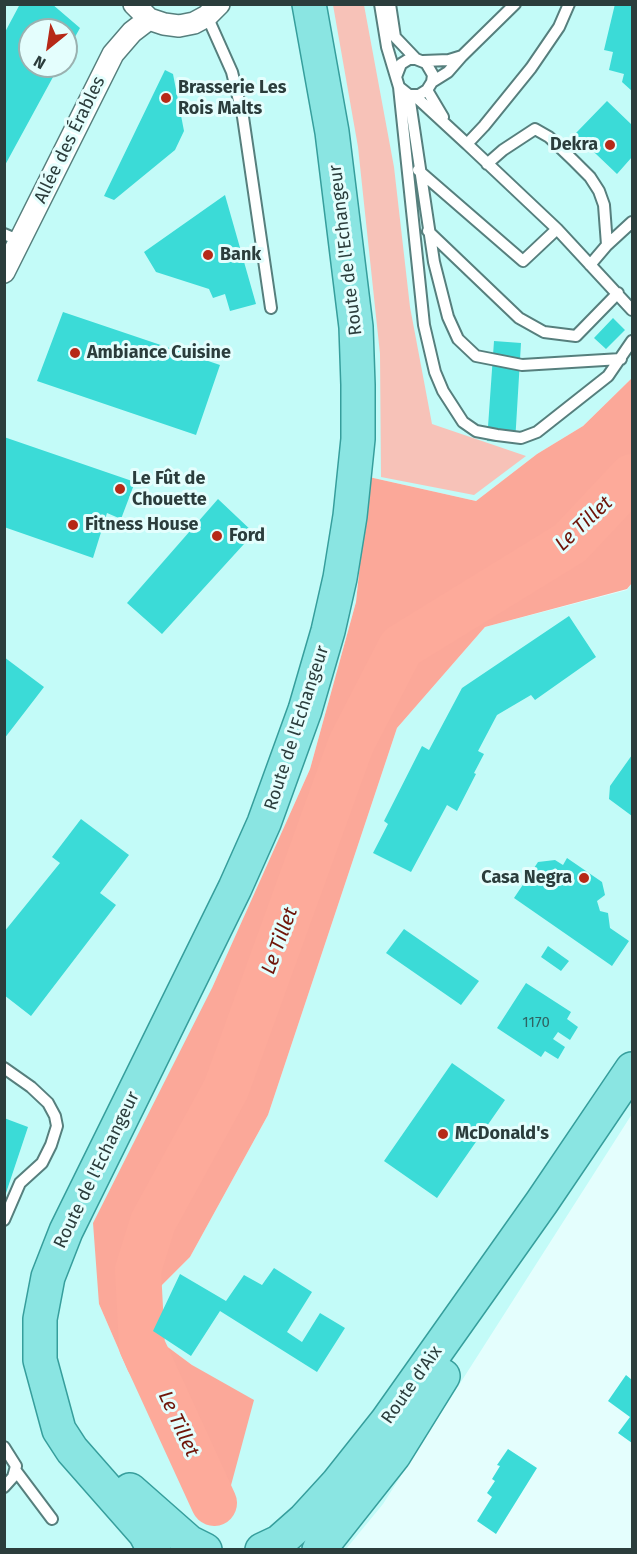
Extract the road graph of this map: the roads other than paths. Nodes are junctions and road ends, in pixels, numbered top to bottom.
1 (309, 4) edge
2 (380, 4) edge
3 (390, 4) edge
4 (515, 4) edge
5 (569, 4) edge
6 (213, 10) edge
7 (142, 12) edge
8 (462, 56) junction
9 (420, 60) junction
10 (397, 82) junction
11 (430, 86) junction
12 (412, 95) junction
13 (467, 144) junction
14 (406, 161) junction
15 (487, 164) junction
16 (419, 170) junction
17 (412, 217) junction
18 (633, 222) edge
19 (557, 229) junction
20 (429, 232) junction
21 (12, 238) edge
22 (607, 245) junction
23 (590, 265) junction
24 (4, 272) edge
25 (618, 293) junction
26 (271, 308) dead end
27 (633, 310) edge
28 (633, 341) edge
29 (621, 359) junction
30 (4, 1068) edge
31 (633, 1069) edge
32 (542, 1202) junction
33 (4, 1220) edge
34 (52, 1405) junction
35 (4, 1447) edge
36 (16, 1471) junction
37 (4, 1487) edge
38 (52, 1519) dead end
39 (154, 1550) edge
40 (205, 1550) edge
41 (262, 1550) edge
42 (319, 1550) edge

1 - 34 main road, Route de l'Echangeur
2 - 10 lane
3 - 9 lane
4 - 8 lane
5 - 13 lane
6 - 7 street
6 - 26 lane
7 - 21 street, Allée des Érables
8 - 9 lane
8 - 11 lane
9 - 10 lane
9 - 11 lane
10 - 12 lane
10 - 14 lane
11 - 12 lane
11 - 13 lane
12 - 13 lane
12 - 16 lane
13 - 15 lane
14 - 16 lane
14 - 17 lane
15 - 19 lane
15 - 22 lane
16 - 19 lane
16 - 20 lane
17 - 20 lane
17 - 29 lane
18 - 22 lane
19 - 23 lane
20 - 25 lane
20 - 29 lane
21 - 24 street, Allée des Érables
22 - 23 lane
23 - 25 lane
25 - 27 lane
28 - 29 lane
30 - 33 lane
31 - 32 main road, Route d'Aix
32 - 41 main road, Route d'Aix
32 - 42 main road, Route d'Aix
34 - 39 main road, Route de l'Echangeur
34 - 40 main road, Route de l'Echangeur
35 - 36 lane
36 - 37 lane
36 - 38 lane

